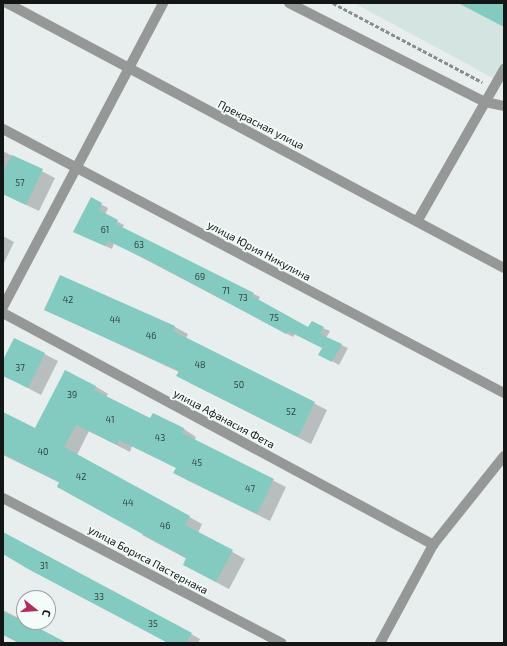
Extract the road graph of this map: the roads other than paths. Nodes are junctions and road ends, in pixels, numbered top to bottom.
1 (7, 3) edge
2 (164, 3) edge
3 (289, 3) edge
4 (126, 69) junction
5 (504, 69) edge
6 (485, 102) junction
7 (504, 106) edge
8 (3, 129) edge
9 (75, 168) junction
10 (418, 220) junction
11 (504, 268) edge
12 (3, 307) edge
13 (3, 313) edge
14 (504, 393) edge
15 (504, 456) edge
16 (3, 498) edge
17 (433, 545) junction
18 (281, 643) edge
19 (380, 643) edge

1 - 4 street, Прекрасная улица
2 - 4 street
3 - 6 street
4 - 9 street
4 - 10 street, Прекрасная улица
5 - 6 street
6 - 7 street
6 - 10 street
8 - 9 street, улица Юрия Никулина
9 - 12 street
9 - 14 street, улица Юрия Никулина
10 - 11 street, Прекрасная улица
13 - 17 street, улица Афанасия Фета
15 - 17 street
16 - 18 street, улица Бориса Пастернака
17 - 19 street

